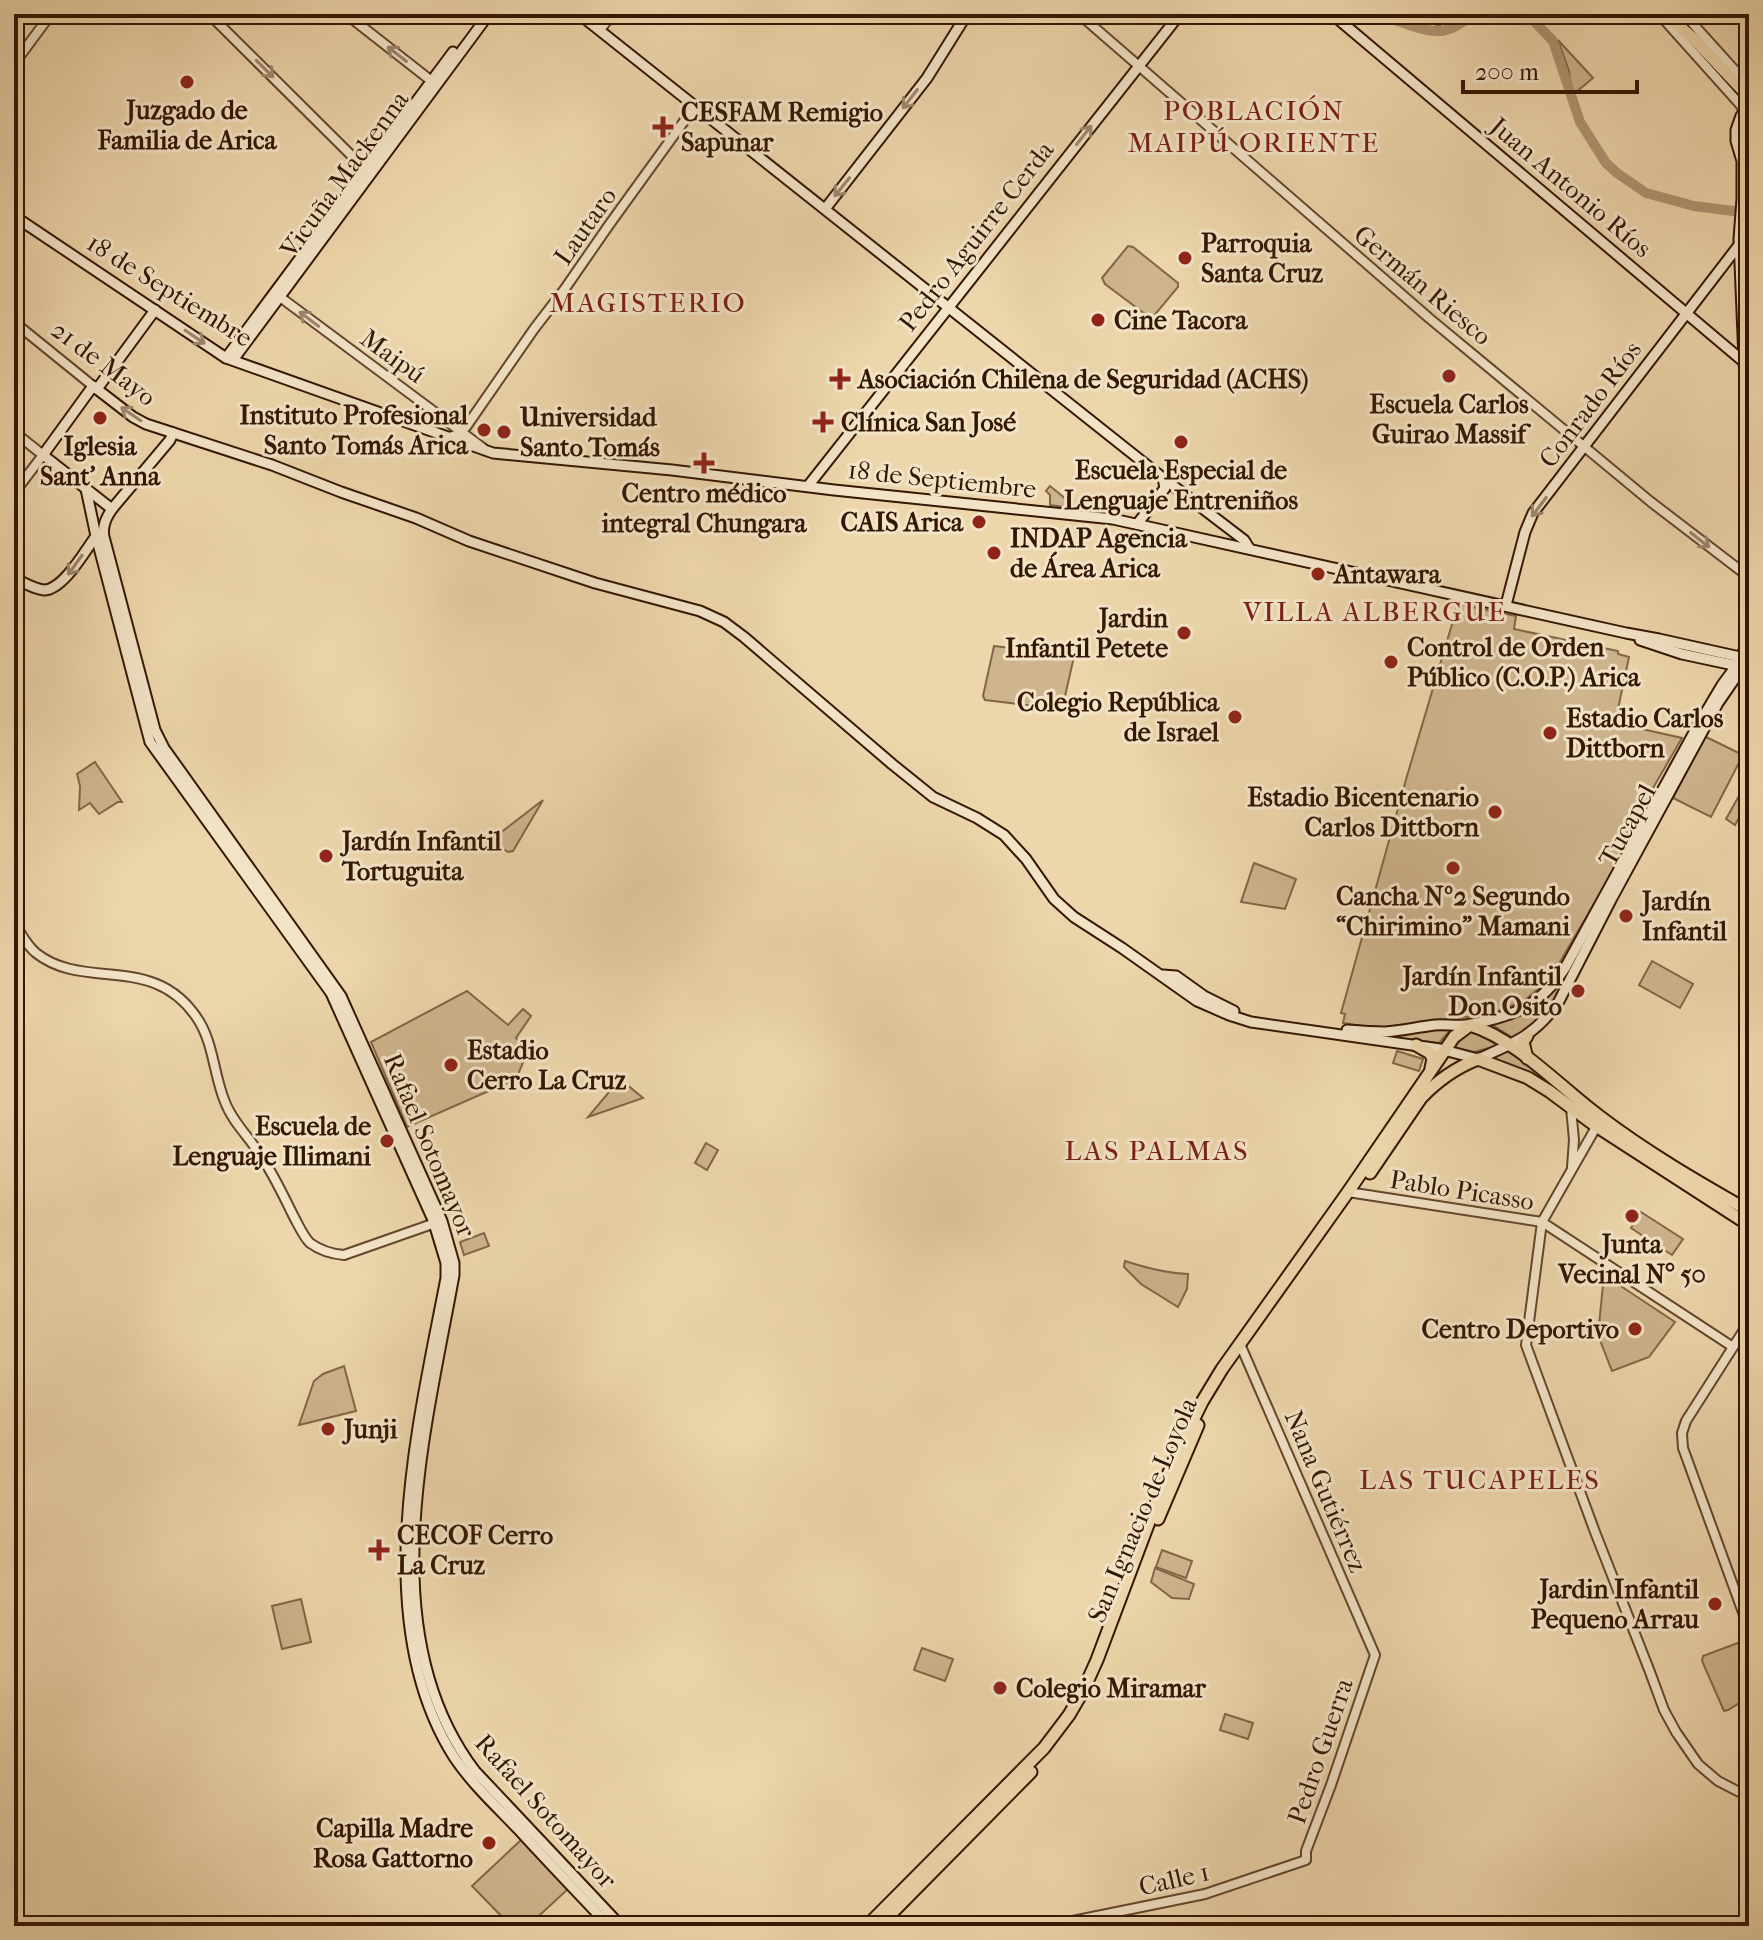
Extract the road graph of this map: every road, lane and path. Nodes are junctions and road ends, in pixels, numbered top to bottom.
1 (51, 14) edge
2 (209, 14) edge
3 (346, 14) edge
4 (482, 14) edge
5 (489, 14) edge
6 (579, 14) edge
7 (612, 14) edge
8 (967, 14) edge
9 (1079, 14) edge
10 (1180, 14) edge
11 (1332, 14) edge
12 (1662, 14) edge
13 (1677, 14) edge
14 (1686, 16) edge
15 (600, 30) junction
16 (1695, 40) junction
17 (14, 64) edge
18 (1139, 66) junction
19 (434, 83) junction
20 (1749, 86) edge
21 (1749, 97) edge
22 (695, 106) junction
23 (1746, 111) edge
24 (1739, 148) junction
25 (1749, 159) edge
26 (368, 172) junction
27 (1749, 186) edge
28 (1742, 202) junction
29 (825, 209) junction
30 (14, 216) edge
31 (1739, 245) junction
32 (278, 295) junction
33 (949, 306) junction
34 (155, 310) junction
35 (1687, 314) junction
36 (14, 322) edge
37 (230, 359) junction
38 (1744, 362) junction
39 (95, 388) junction
40 (14, 432) edge
41 (461, 432) junction
42 (173, 433) junction
43 (445, 437) junction
44 (1747, 437) edge
45 (1585, 447) junction
46 (487, 451) junction
47 (43, 455) junction
48 (826, 463) junction
49 (1163, 478) junction
50 (1749, 479) edge
51 (808, 486) junction
52 (86, 489) junction
53 (827, 489) junction
54 (14, 493) edge
55 (112, 509) junction
56 (1138, 523) junction
57 (100, 539) junction
58 (1249, 548) junction
59 (1749, 577) edge
60 (14, 578) edge
61 (1506, 605) junction
62 (1626, 633) junction
63 (1749, 641) edge
64 (1715, 661) junction
65 (1745, 662) edge
66 (1722, 685) junction
67 (14, 923) edge
68 (1163, 975) junction
69 (1470, 1025) junction
70 (1527, 1036) junction
71 (1416, 1045) junction
72 (1511, 1045) junction
73 (1444, 1050) junction
74 (1527, 1058) junction
75 (1478, 1059) junction
76 (1431, 1071) junction
77 (1571, 1108) junction
78 (1599, 1122) junction
79 (1572, 1170) junction
80 (1352, 1193) junction
81 (1746, 1216) edge
82 (439, 1222) junction
83 (1542, 1222) junction
84 (1541, 1238) junction
85 (1565, 1238) junction
86 (1749, 1322) edge
87 (1733, 1347) junction
88 (1241, 1348) junction
89 (1749, 1629) edge
90 (1375, 1655) joint
91 (487, 1791) junction
92 (1749, 1797) edge
93 (1306, 1860) joint
94 (609, 1926) edge
95 (621, 1926) edge
96 (867, 1926) edge
97 (879, 1926) edge
98 (1048, 1926) edge

1 - 17 street
2 -> 26 street
19 -> 3 street
4 - 19 main road, Vicuña Mackenna
5 - 19 main road, Vicuña Mackenna
6 - 15 main road
7 - 15 street
8 -> 29 main road
9 - 18 street, Germán Riesco
10 - 18 main road, Pedro Aguirre Cerda
11 - 35 main road, Juan Antonio Ríos
12 - 16 main road
12 - 23 street
13 - 16 main road
14 - 20 street
15 - 22 main road
16 - 21 main road
33 -> 18 main road, Pedro Aguirre Cerda
18 - 45 street, Germán Riesco
19 - 26 main road, Vicuña Mackenna
22 - 29 main road
22 - 41 street, Lautaro
23 - 24 main road
24 - 25 main road
24 - 28 main road
26 - 32 main road, Vicuña Mackenna
27 - 28 main road
28 - 31 main road
29 - 33 main road
30 - 34 main road, 18 de Septiembre
31 - 35 main road, Conrado Ríos
31 - 38 main road
32 - 37 main road, Vicuña Mackenna
41 -> 32 street, Maipú
33 - 48 main road, Pedro Aguirre Cerda
33 - 49 main road
34 -> 37 main road, 18 de Septiembre
34 - 39 main road
35 - 38 main road, Juan Antonio Ríos
35 - 45 main road, Conrado Ríos
36 - 39 street, 21 de Mayo
37 - 43 main road, 18 de Septiembre
38 - 44 main road
42 -> 39 main road, 21 de Mayo
39 - 47 main road
40 - 47 street
41 - 43 street
41 - 46 street, Maipú
42 - 55 main road
42 - 68 main road, 21 de Mayo
43 - 46 main road, 18 de Septiembre
44 - 50 main road
45 -> 59 street, Germán Riesco
45 -> 61 main road, Conrado Ríos
46 - 51 main road, 18 de Septiembre
47 - 52 main road
47 - 54 street
48 - 51 main road, Pedro Aguirre Cerda
48 - 53 main road
49 - 56 main road
49 - 58 main road
51 - 53 main road, 18 de Septiembre
52 - 55 main road
52 - 57 main road, Rafael Sotomayor
53 - 56 main road, 18 de Septiembre
55 - 57 main road, Rafael Sotomayor
56 - 58 main road, 18 de Septiembre
57 -> 60 main road
57 - 82 main road, Rafael Sotomayor
58 - 61 main road, 18 de Septiembre
61 - 62 main road, 18 de Septiembre
62 - 64 main road, 18 de Septiembre
62 - 65 main road, 18 de Septiembre
63 - 65 main road, Tucapel
64 - 65 main road, 18 de Septiembre
64 - 66 main road
65 - 66 main road, Tucapel
65 - 70 main road, Tucapel
66 - 69 main road, Tucapel
67 - 82 street
68 - 69 main road, Tucapel
68 - 71 main road
69 - 72 main road
69 - 73 main road, San Ignacio de Loyola
70 - 72 main road, Tucapel
70 - 74 main road
71 - 73 main road
71 - 76 main road
72 - 74 main road
72 - 75 main road, San Ignacio de Loyola
73 - 75 main road
73 - 76 main road, San Ignacio de Loyola
74 - 78 main road
75 - 77 main road
75 - 80 main road, San Ignacio de Loyola
76 - 80 main road, San Ignacio de Loyola
77 - 78 main road
77 - 79 street
78 - 79 street
78 - 81 main road
79 - 83 street
80 - 83 street, Pablo Picasso
80 - 88 main road, San Ignacio de Loyola
82 - 91 main road, Rafael Sotomayor
83 - 84 street
83 - 85 street, Pablo Picasso
84 - 85 street, Pablo Picasso
84 - 92 street
85 - 87 street, Pablo Picasso
86 - 87 street
87 - 89 street
88 - 90 street, Nana Gutiérrez
88 - 96 main road, San Ignacio de Loyola
88 - 97 main road, San Ignacio de Loyola
90 - 93 street, Pedro Guerra
91 - 94 main road, Rafael Sotomayor
91 - 95 main road, Rafael Sotomayor
93 - 98 street, Calle 1

